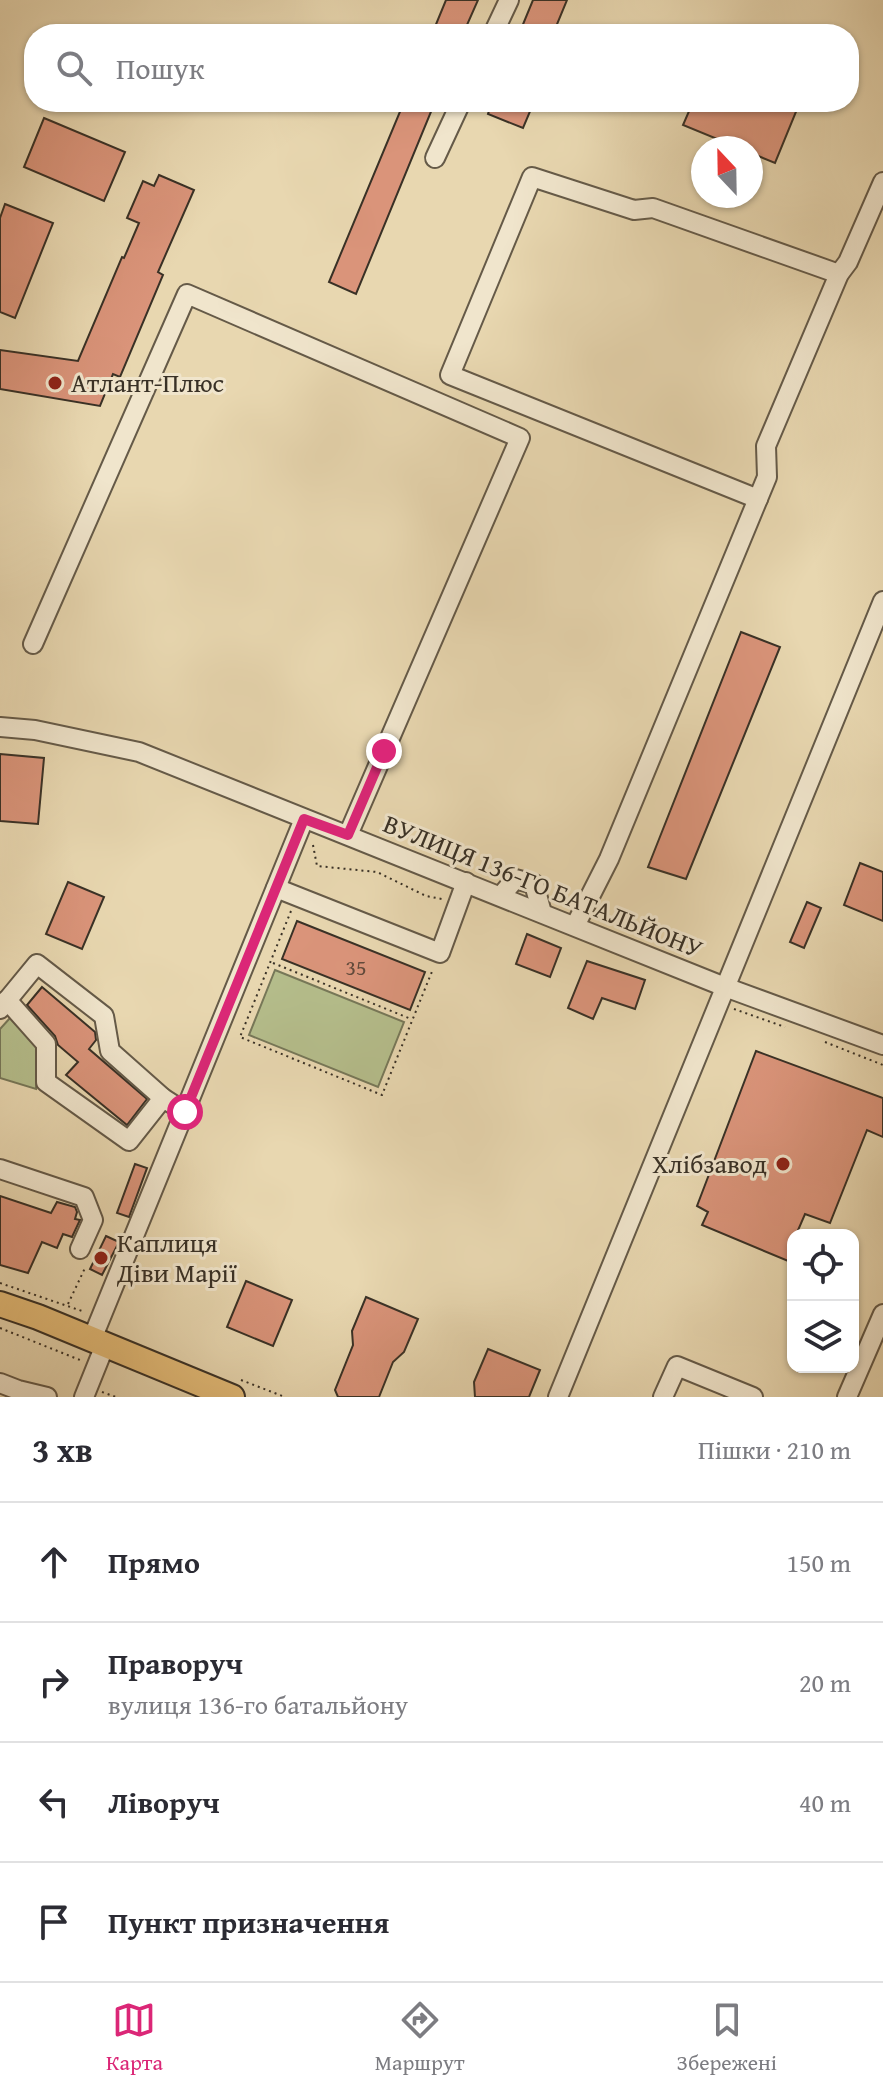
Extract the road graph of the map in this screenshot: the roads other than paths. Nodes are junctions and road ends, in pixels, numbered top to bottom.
1 (509, 0) edge
2 (498, 24) edge
3 (456, 112) edge
4 (435, 158) dead end
5 (883, 182) edge
6 (839, 274) junction
7 (758, 499) junction
8 (883, 601) edge
9 (33, 644) dead end
10 (0, 727) edge
11 (304, 819) junction
12 (348, 835) junction
13 (466, 882) junction
14 (276, 888) junction
15 (575, 926) junction
16 (725, 996) junction
17 (4, 1004) edge
18 (883, 1045) edge
19 (163, 1098) junction
20 (185, 1112) junction
21 (0, 1169) edge
22 (83, 1259) road end
23 (0, 1304) edge
24 (883, 1314) edge
25 (98, 1350) junction
26 (0, 1383) edge
27 (47, 1397) edge
28 (84, 1397) edge
29 (232, 1397) edge
30 (558, 1397) edge
31 (663, 1397) edge
32 (753, 1397) edge
33 (847, 1397) edge

1 - 2 street
3 - 4 street
5 - 6 street
6 - 7 street
6 - 7 street
7 - 15 street
8 - 16 street
9 - 12 street
10 - 11 street, ВУЛИЦЯ 136-ГО БАТАЛЬЙОНУ
11 - 12 street, ВУЛИЦЯ 136-ГО БАТАЛЬЙОНУ
11 - 14 street
12 - 13 street, ВУЛИЦЯ 136-ГО БАТАЛЬЙОНУ
13 - 14 street
13 - 15 street, ВУЛИЦЯ 136-ГО БАТАЛЬЙОНУ
14 - 20 street
15 - 16 street, ВУЛИЦЯ 136-ГО БАТАЛЬЙОНУ
16 - 18 street, ВУЛИЦЯ 136-ГО БАТАЛЬЙОНУ
16 - 30 street
17 - 19 street
17 - 19 street
19 - 20 street
20 - 25 street
21 - 22 street
23 - 25 main road
24 - 33 street
25 - 28 street
25 - 29 main road
26 - 27 street
31 - 32 street

